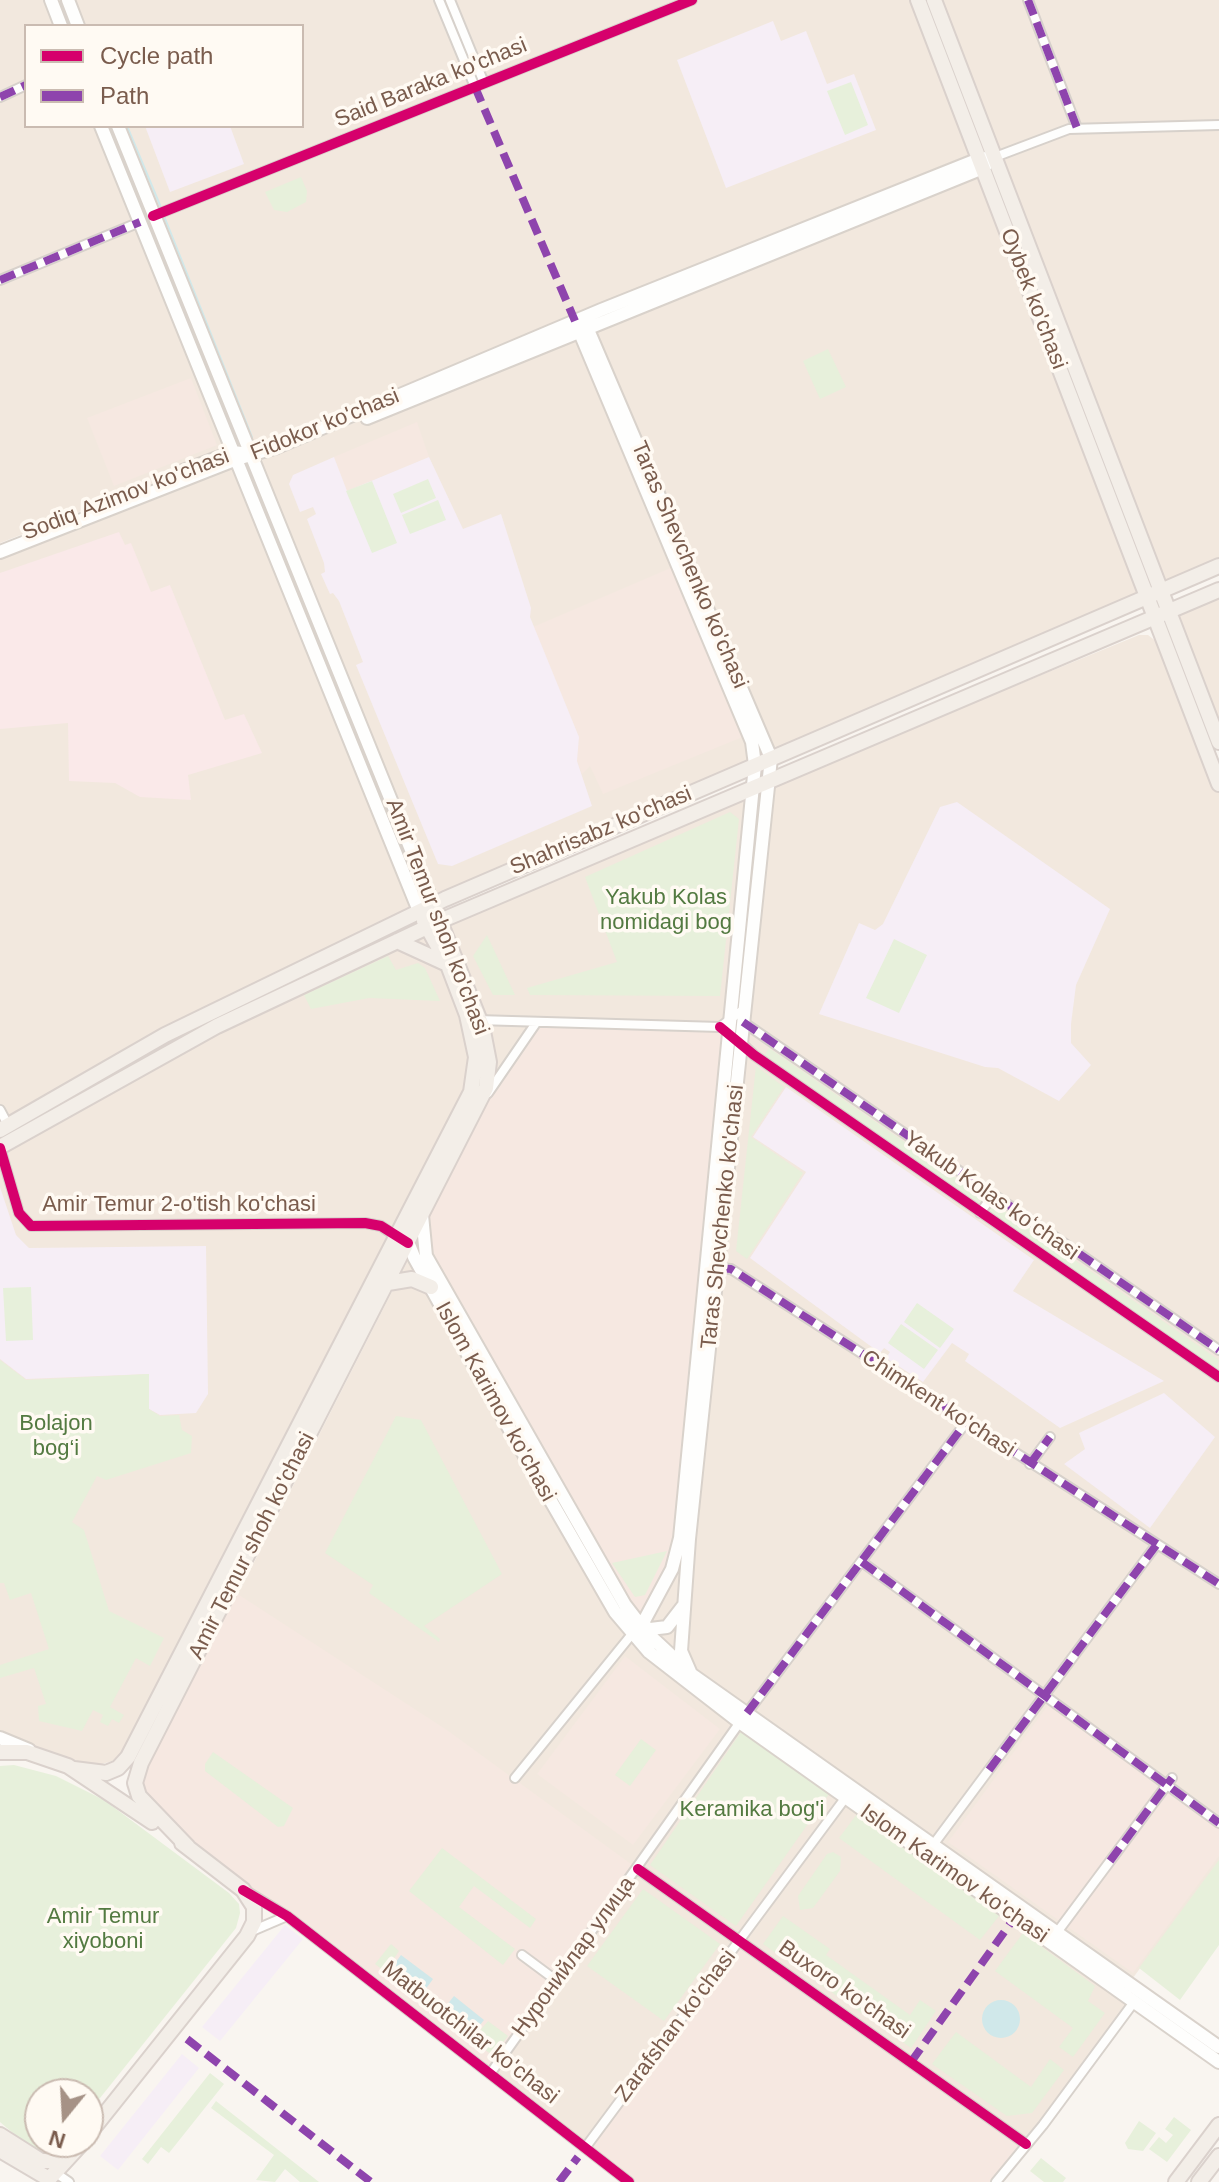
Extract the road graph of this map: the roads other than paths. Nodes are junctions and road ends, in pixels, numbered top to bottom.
1 (51, 0) edge
2 (68, 0) edge
3 (439, 0) edge
4 (450, 0) edge
5 (692, 0) edge
6 (918, 0) edge
7 (934, 0) edge
8 (1028, 0) edge
9 (60, 24) edge
10 (77, 24) edge
11 (479, 85) junction
12 (24, 86) edge
13 (0, 97) edge
14 (1219, 125) edge
15 (102, 128) edge
16 (119, 128) edge
17 (1077, 128) junction
18 (995, 157) junction
19 (981, 163) junction
20 (153, 216) junction
21 (140, 222) junction
22 (0, 280) edge
23 (581, 325) junction
24 (235, 455) junction
25 (253, 459) junction
26 (0, 543) edge
27 (0, 552) edge
28 (1219, 566) edge
29 (1219, 590) edge
30 (1154, 594) junction
31 (1162, 614) junction
32 (1219, 742) edge
33 (771, 758) junction
34 (755, 765) junction
35 (769, 779) junction
36 (1219, 784) edge
37 (754, 786) junction
38 (732, 795) junction
39 (751, 818) junction
40 (426, 908) junction
41 (433, 924) junction
42 (397, 941) junction
43 (448, 965) junction
44 (474, 1020) junction
45 (536, 1023) junction
46 (735, 1026) junction
47 (754, 1055) junction
48 (739, 1060) junction
49 (482, 1100) junction
50 (0, 1110) edge
51 (4, 1127) edge
52 (0, 1147) edge
53 (993, 1195) junction
54 (980, 1213) junction
55 (422, 1215) junction
56 (400, 1238) junction
57 (426, 1256) junction
58 (718, 1268) junction
59 (388, 1283) junction
60 (431, 1287) junction
61 (1219, 1350) edge
62 (1219, 1377) edge
63 (967, 1421) junction
64 (1050, 1437) dead end
65 (1030, 1464) junction
66 (1157, 1544) junction
67 (862, 1562) junction
68 (665, 1584) junction
69 (1219, 1584) edge
70 (686, 1595) junction
71 (650, 1610) junction
72 (626, 1617) junction
73 (638, 1632) junction
74 (691, 1674) junction
75 (1045, 1695) junction
76 (744, 1718) junction
77 (0, 1738) edge
78 (0, 1752) edge
79 (51, 1759) junction
80 (74, 1769) junction
81 (515, 1778) dead end
82 (1169, 1781) junction
83 (849, 1792) junction
84 (1219, 1823) edge
85 (188, 1847) junction
86 (930, 1849) junction
87 (638, 1869) junction
88 (243, 1890) junction
89 (287, 1916) junction
90 (249, 1933) junction
91 (1054, 1937) junction
92 (739, 1941) junction
93 (522, 1955) dead end
94 (557, 1981) junction
95 (1134, 2002) junction
96 (1219, 2047) edge
97 (1219, 2062) edge
98 (490, 2074) junction
99 (104, 2115) edge
100 (1219, 2125) edge
101 (0, 2135) edge
102 (1026, 2144) junction
103 (585, 2148) junction
104 (0, 2150) edge
105 (24, 2152) edge
106 (1219, 2156) edge
107 (33, 2158) edge
108 (39, 2158) edge
109 (59, 2158) edge
110 (73, 2158) edge
111 (63, 2178) edge
112 (629, 2182) edge
113 (996, 2182) edge
114 (1176, 2182) edge
115 (1199, 2182) edge

1 - 9 main road
2 - 10 main road
3 - 11 street
4 - 11 street
5 - 11 street, Said Baraka ko'chasi
6 - 19 main road, Oybek ko'chasi
7 - 18 main road, Oybek ko'chasi
8 - 17 street
11 - 20 street, Said Baraka ko'chasi
12 - 13 street
14 - 17 street, Fidokor ko'chasi
15 - 21 main road, Amir Temur shoh ko'chasi
16 - 20 main road, Amir Temur shoh ko'chasi
17 - 18 street, Fidokor ko'chasi
18 - 19 main road, Fidokor ko'chasi
18 - 30 main road, Oybek ko'chasi
19 - 23 main road, Fidokor ko'chasi
19 - 30 main road, Oybek ko'chasi
20 - 21 main road, Said Baraka ko'chasi
20 - 25 main road, Amir Temur shoh ko'chasi
21 - 22 street, Said Baraka ko'chasi
21 - 24 main road, Amir Temur shoh ko'chasi
23 - 25 main road, Fidokor ko'chasi
23 - 33 main road, Taras Shevchenko ko'chasi
23 - 34 main road, Taras Shevchenko ko'chasi
24 - 25 main road, Fidokor ko'chasi
24 - 26 main road, Sodiq Azimov ko'chasi
24 - 27 main road, Sodiq Azimov ko'chasi
24 - 40 main road, Amir Temur shoh ko'chasi
25 - 40 main road, Amir Temur shoh ko'chasi
28 - 30 main road, Shahrisabz ko'chasi
29 - 31 main road, Shahrisabz ko'chasi
30 - 31 main road
30 - 33 main road, Shahrisabz ko'chasi
31 - 32 main road
31 - 35 main road, Shahrisabz ko'chasi
31 - 36 main road
33 - 34 main road, Shahrisabz ko'chasi
33 - 35 main road, Taras Shevchenko ko'chasi
34 - 37 main road, Taras Shevchenko ko'chasi
34 - 40 main road, Shahrisabz ko'chasi
35 - 37 main road, Shahrisabz ko'chasi
35 - 46 main road, Taras Shevchenko ko'chasi
37 - 38 main road, Shahrisabz ko'chasi
37 - 39 main road, Taras Shevchenko ko'chasi
38 - 39 main road
38 - 41 main road, Shahrisabz ko'chasi
39 - 46 main road, Taras Shevchenko ko'chasi
40 - 41 main road, Amir Temur shoh ko'chasi
40 - 51 main road, Shahrisabz ko'chasi
41 - 42 main road, Shahrisabz ko'chasi
41 - 43 main road, Amir Temur shoh ko'chasi
41 - 44 main road, Amir Temur shoh ko'chasi
42 - 43 main road
42 - 52 main road, Shahrisabz ko'chasi
43 - 44 main road, Amir Temur shoh ko'chasi
44 - 45 street
44 - 49 main road, Amir Temur shoh ko'chasi
44 - 56 main road, Amir Temur shoh ko'chasi
45 - 46 street
45 - 49 street
46 - 47 street, Yakub Kolas koʻchasi
46 - 48 main road, Taras Shevchenko ko'chasi
46 - 53 street, Yakub Kolas koʻchasi
46 - 68 main road, Taras Shevchenko ko'chasi
47 - 48 street
47 - 54 street, Yakub Kolas koʻchasi
48 - 58 main road, Taras Shevchenko ko'chasi
49 - 55 main road, Amir Temur shoh ko'chasi
50 - 51 street
52 - 56 street, Amir Temur 2-o'tish ko'chasi
53 - 54 street
53 - 61 street, Yakub Kolas koʻchasi
54 - 62 street, Yakub Kolas koʻchasi
55 - 56 main road, Amir Temur shoh ko'chasi
55 - 57 main road, Islom Karimov ko'chasi
56 - 57 main road, Islom Karimov ko'chasi
56 - 59 main road, Amir Temur shoh ko'chasi
56 - 60 main road, Islom Karimov ko'chasi
56 - 80 main road, Amir Temur shoh ko'chasi
57 - 72 main road, Islom Karimov ko'chasi
58 - 63 street, Chimkent ko'chasi
58 - 70 main road, Taras Shevchenko ko'chasi
59 - 60 main road
59 - 85 main road, Amir Temur shoh ko'chasi
60 - 72 main road, Islom Karimov ko'chasi
63 - 65 street, Chimkent ko'chasi
63 - 67 street, Нуронийлар улица
64 - 65 street
65 - 66 street, Chimkent ko'chasi
66 - 69 street, Chimkent ko'chasi
66 - 75 street
67 - 75 street
67 - 76 street, Нуронийлар улица
68 - 70 main road
68 - 71 main road, Taras Shevchenko ko'chasi
70 - 73 main road
70 - 74 main road, Taras Shevchenko ko'chasi
71 - 72 main road
71 - 73 main road, Taras Shevchenko ko'chasi
72 - 73 main road, Islom Karimov ko'chasi
73 - 74 main road, Islom Karimov ko'chasi
73 - 76 main road, Islom Karimov ko'chasi
73 - 81 street, Taras Shevchenko ko'chasi
74 - 76 main road, Islom Karimov ko'chasi
75 - 82 street
75 - 86 street
76 - 83 main road, Islom Karimov ko'chasi
76 - 87 street, Нуронийлар улица
77 - 79 main road
78 - 79 main road
79 - 80 main road
80 - 85 main road
82 - 84 street
82 - 91 street
83 - 86 main road, Islom Karimov ko'chasi
83 - 92 street, Zarafshan ko'chasi
85 - 88 main road
86 - 91 main road, Islom Karimov ko'chasi
87 - 92 street, Buxoro ko'chasi
87 - 94 street, Нуронийлар улица
88 - 89 street, Matbuotchilar ko'chasi
88 - 90 main road
89 - 90 street
89 - 98 street, Matbuotchilar ko'chasi
90 - 99 main road
91 - 95 main road, Islom Karimov ko'chasi
91 - 96 main road, Islom Karimov ko'chasi
92 - 102 street, Buxoro ko'chasi
92 - 103 street, Zarafshan ko'chasi
93 - 94 street
94 - 98 street, Нуронийлар улица
95 - 97 main road, Islom Karimov ko'chasi
95 - 102 street
98 - 103 street, Matbuotchilar ko'chasi
100 - 114 main road
101 - 105 main road
102 - 113 street
103 - 112 street, Matbuotchilar ko'chasi
104 - 111 main road
106 - 115 main road
107 - 111 street
108 - 109 main road
110 - 111 main road

